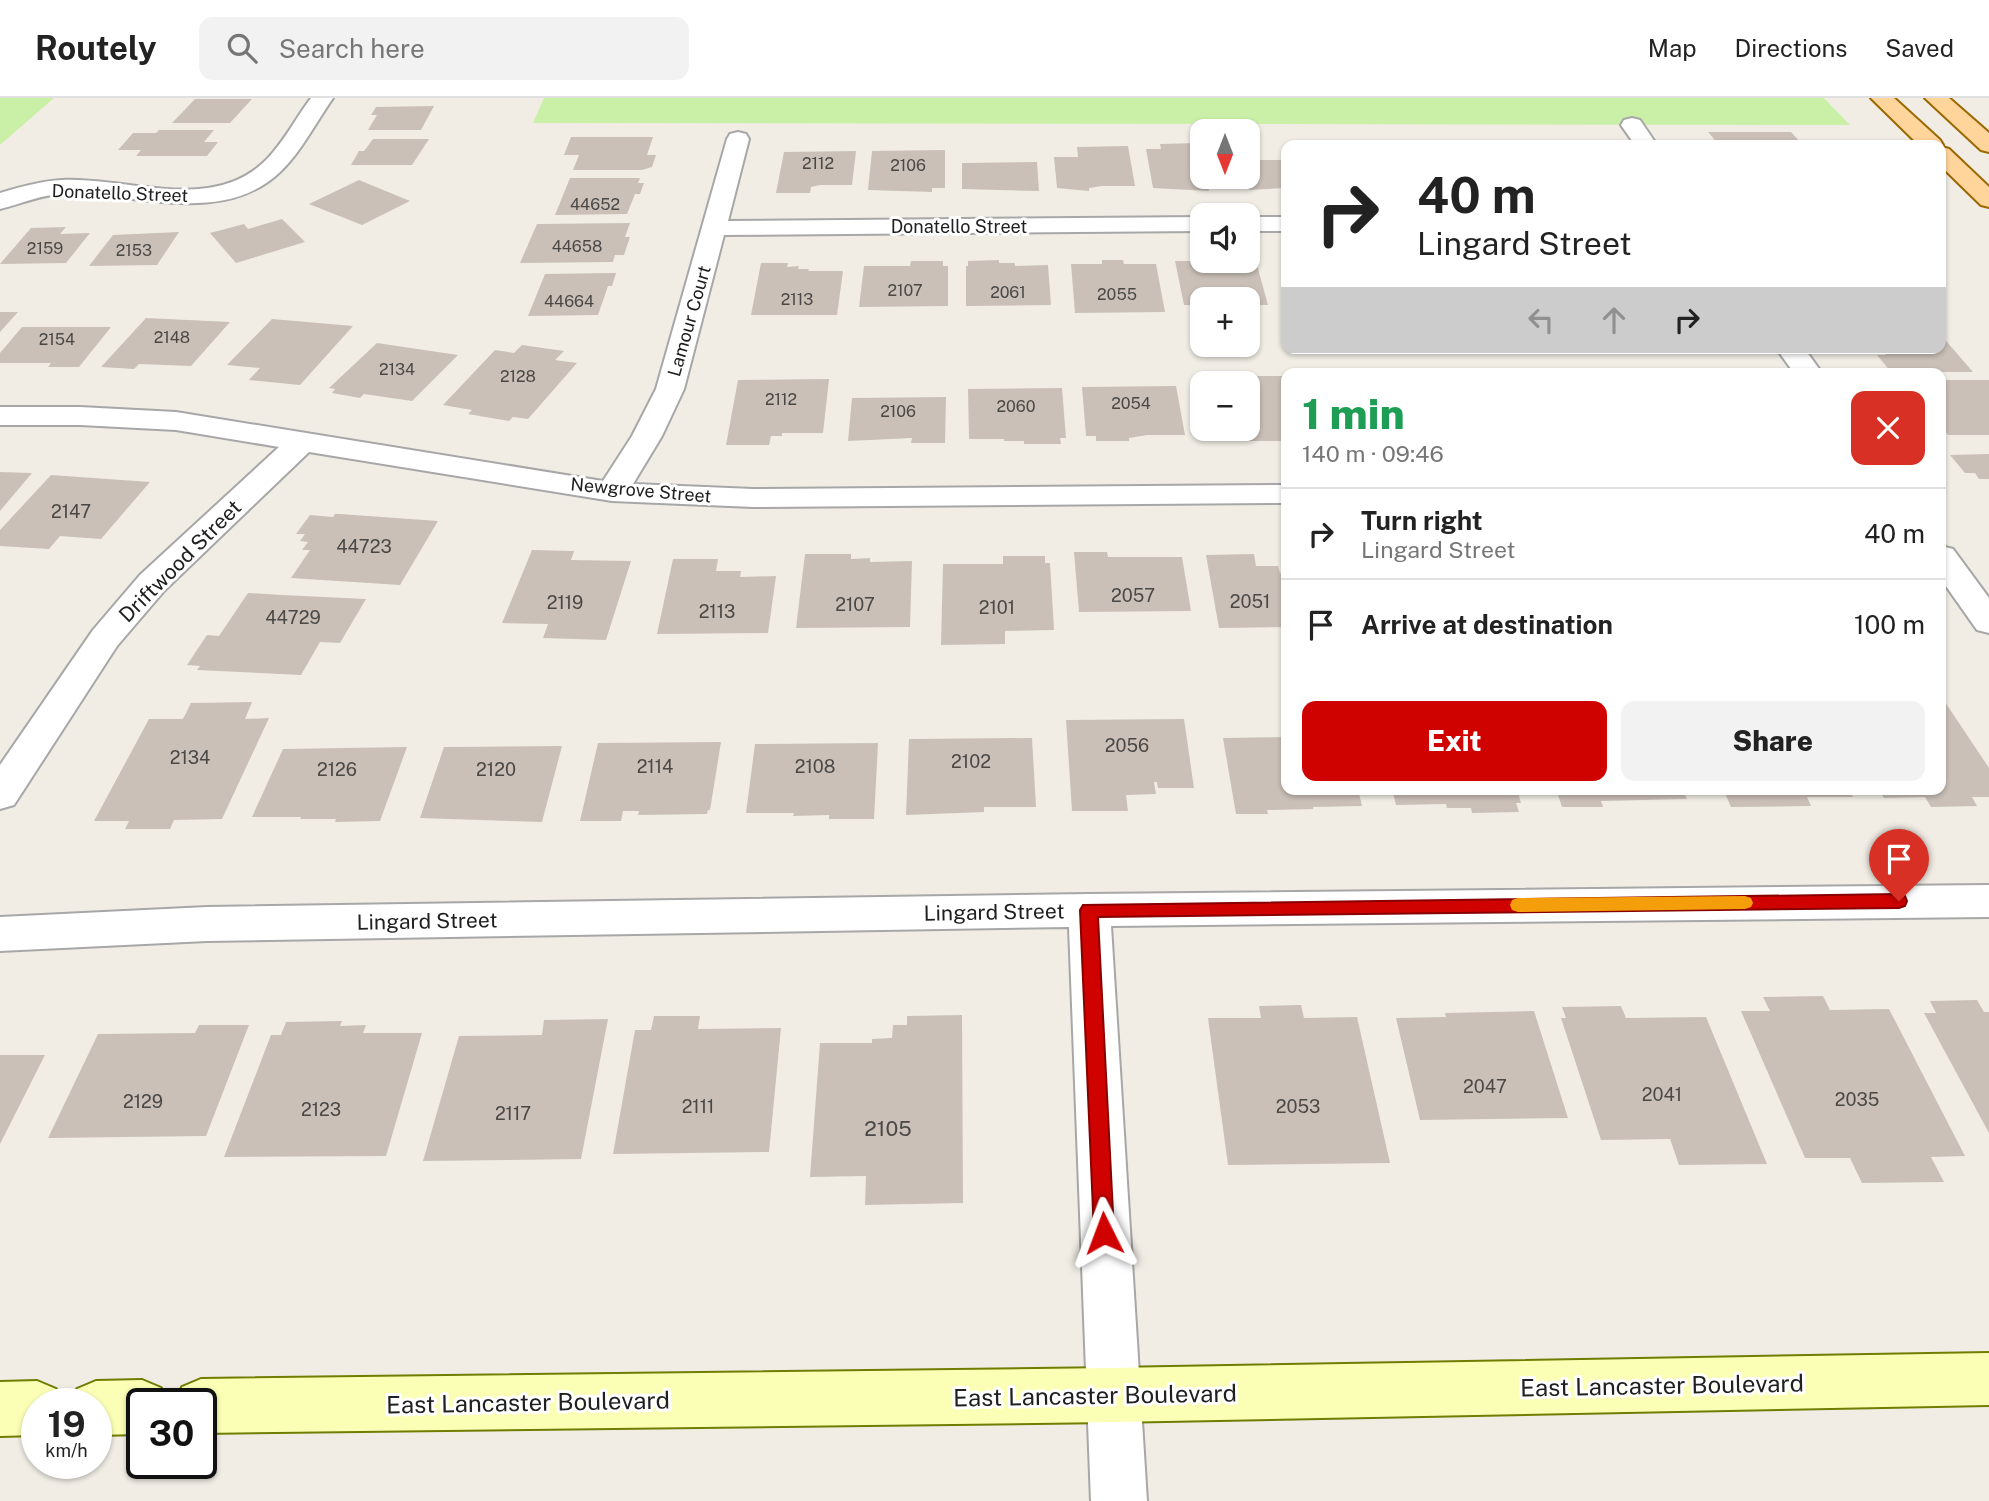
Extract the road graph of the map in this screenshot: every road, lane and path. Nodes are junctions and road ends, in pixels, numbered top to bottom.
1 (322, 98) edge
2 (1882, 98) edge
3 (1936, 98) edge
4 (1632, 125) dead end
5 (738, 139) dead end
6 (1642, 140) edge
7 (1927, 140) edge
8 (1989, 145) edge
9 (1946, 159) edge
10 (1989, 200) edge
11 (0, 202) edge
12 (1190, 224) edge
13 (1260, 224) edge
14 (1281, 224) edge
15 (715, 228) junction
16 (0, 416) edge
17 (303, 442) junction
18 (612, 492) junction
19 (1281, 494) edge
20 (1946, 563) edge
21 (1989, 622) edge
22 (0, 795) edge
23 (1989, 901) edge
24 (1089, 910) junction
25 (0, 934) edge
26 (1989, 1379) edge
27 (1112, 1395) junction
28 (217, 1406) edge
29 (21, 1408) edge
30 (0, 1409) edge
31 (1119, 1501) edge

1 - 11 street, Donatello Street
2 - 7 main road
3 - 8 main road
4 - 6 street
5 - 15 street, Lamour Court
9 - 10 main road
12 - 15 street, Donatello Street
13 - 14 street
15 - 18 street, Lamour Court
16 - 17 street, Newgrove Street
17 - 18 street, Newgrove Street
17 - 22 street, Driftwood Street
18 - 19 street, Newgrove Street
20 - 21 street
23 - 24 street, Lingard Street
24 - 25 street, Lingard Street
24 - 27 street
26 - 27 main road, East Lancaster Boulevard
27 - 28 main road, East Lancaster Boulevard
27 - 31 street
29 - 30 main road

